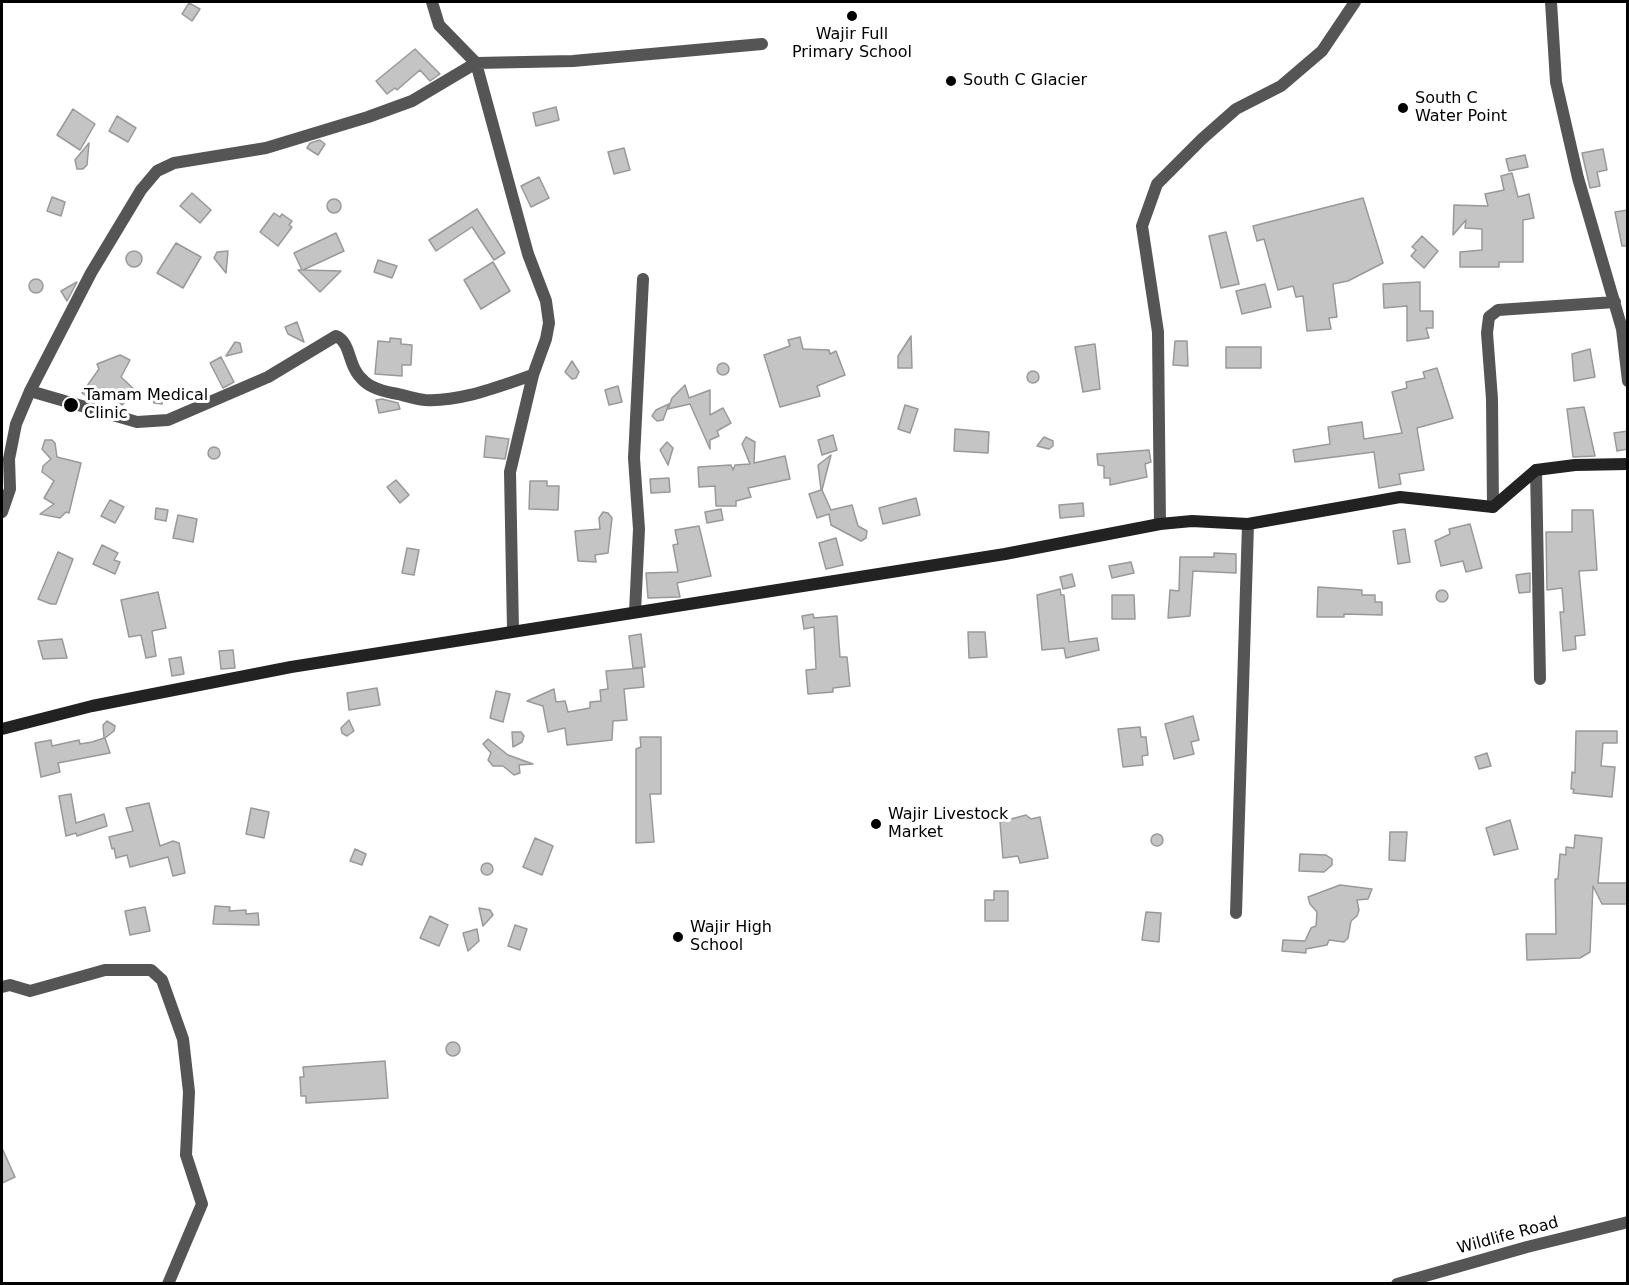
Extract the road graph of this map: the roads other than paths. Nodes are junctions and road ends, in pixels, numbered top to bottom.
1 (432, 2) edge
2 (1355, 2) edge
3 (1551, 2) edge
4 (762, 44) dead end
5 (476, 63) junction
6 (643, 279) dead end
7 (1615, 302) junction
8 (533, 375) junction
9 (1628, 381) edge
10 (30, 391) junction
11 (1628, 464) edge
12 (1536, 470) junction
13 (1493, 507) junction
14 (2, 512) edge
15 (1160, 524) junction
16 (1248, 524) junction
17 (634, 612) junction
18 (513, 630) junction
19 (1540, 679) dead end
20 (2, 729) edge
21 (1236, 913) dead end
22 (2, 987) edge
23 (1628, 1222) edge
24 (168, 1284) edge
25 (1397, 1284) edge

1 - 5 street
2 - 15 street
3 - 7 street
4 - 5 street
5 - 8 street
5 - 10 street
6 - 17 street
7 - 9 street
7 - 13 street
8 - 10 street
8 - 18 street
10 - 14 street
11 - 12 street
12 - 13 street
12 - 19 street
13 - 16 street
15 - 16 street
15 - 17 street
16 - 21 street
17 - 18 street
18 - 20 street
22 - 24 street
23 - 25 street, Wildlife Road

